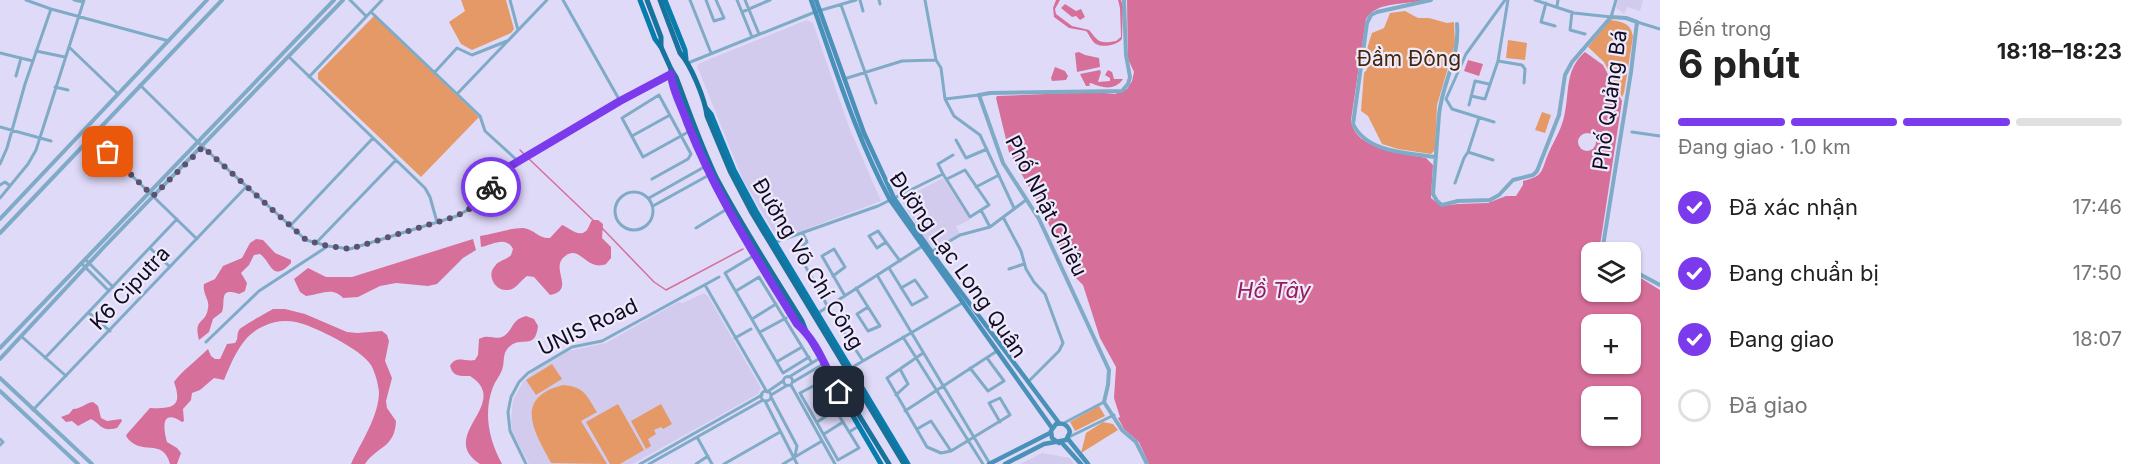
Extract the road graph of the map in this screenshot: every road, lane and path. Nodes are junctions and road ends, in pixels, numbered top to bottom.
1 (26, 0) edge
2 (45, 0) edge
3 (74, 0) edge
4 (207, 0) edge
5 (222, 0) edge
6 (334, 0) edge
7 (343, 0) edge
8 (350, 0) edge
9 (382, 0) edge
10 (510, 0) edge
11 (547, 0) edge
12 (563, 0) edge
13 (639, 0) edge
14 (647, 0) edge
15 (660, 0) edge
16 (665, 0) edge
17 (690, 0) edge
18 (706, 0) edge
19 (716, 0) edge
20 (737, 0) edge
21 (745, 0) edge
22 (768, 0) edge
23 (811, 0) edge
24 (816, 0) edge
25 (858, 0) edge
26 (925, 0) edge
27 (1124, 0) edge
28 (1431, 0) edge
29 (1506, 0) edge
30 (1535, 0) edge
31 (1558, 0) edge
32 (1616, 0) edge
33 (83, 1) edge
34 (1546, 3) junction
35 (841, 4) junction
36 (43, 5) junction
37 (1557, 6) junction
38 (51, 9) junction
39 (749, 9) junction
40 (863, 10) dead end
41 (818, 11) junction
42 (371, 12) junction
43 (741, 12) junction
44 (1572, 12) junction
45 (78, 16) junction
46 (366, 16) junction
47 (1611, 17) junction
48 (1637, 22) junction
49 (1457, 24) dead end
50 (1556, 26) dead end
51 (1660, 29) edge
52 (518, 30) junction
53 (759, 34) junction
54 (1585, 34) dead end
55 (752, 37) junction
56 (509, 40) junction
57 (169, 41) junction
58 (69, 47) junction
59 (661, 47) junction
60 (36, 51) junction
61 (284, 52) junction
62 (0, 53) edge
63 (711, 53) junction
64 (65, 57) junction
65 (289, 57) junction
66 (21, 58) junction
67 (936, 60) junction
68 (33, 61) junction
69 (687, 61) junction
70 (1498, 61) junction
71 (671, 72) junction
72 (865, 72) junction
73 (435, 73) junction
74 (16, 76) dead end
75 (309, 77) junction
76 (134, 78) junction
77 (844, 78) junction
78 (1524, 82) dead end
79 (1489, 84) junction
80 (141, 85) junction
81 (55, 87) junction
82 (68, 90) dead end
83 (118, 94) junction
84 (457, 94) junction
85 (979, 95) junction
86 (1471, 96) junction
87 (945, 99) junction
88 (620, 101) junction
89 (876, 103) dead end
90 (1469, 105) dead end
91 (706, 108) junction
92 (670, 115) junction
93 (1479, 118) junction
94 (1494, 122) dead end
95 (0, 128) edge
96 (11, 130) junction
97 (691, 131) junction
98 (1632, 132) dead end
99 (91, 136) junction
100 (632, 136) junction
101 (681, 136) junction
102 (1660, 136) edge
103 (373, 138) junction
104 (39, 140) junction
105 (956, 140) dead end
106 (51, 141) dead end
107 (198, 142) junction
108 (203, 147) junction
109 (987, 149) junction
110 (1468, 152) junction
111 (953, 155) dead end
112 (1436, 157) junction
113 (396, 160) junction
114 (1493, 160) dead end
115 (518, 161) junction
116 (0, 164) edge
117 (706, 166) junction
118 (943, 174) junction
119 (709, 175) junction
120 (999, 175) junction
121 (0, 178) edge
122 (652, 179) dead end
123 (947, 179) junction
124 (1455, 183) dead end
125 (0, 184) edge
126 (7, 184) junction
127 (247, 186) junction
128 (976, 187) junction
129 (149, 192) junction
130 (153, 196) junction
131 (0, 198) edge
132 (649, 198) junction
133 (892, 199) junction
134 (1026, 200) junction
135 (653, 206) junction
136 (1014, 208) junction
137 (727, 209) junction
138 (981, 210) junction
139 (1003, 217) junction
140 (0, 219) edge
141 (177, 219) junction
142 (437, 222) junction
143 (764, 223) junction
144 (290, 226) junction
145 (990, 227) junction
146 (696, 228) dead end
147 (763, 230) junction
148 (0, 232) edge
149 (803, 234) junction
150 (197, 239) junction
151 (886, 242) junction
152 (1604, 242) edge
153 (316, 243) junction
154 (775, 243) junction
155 (328, 246) junction
156 (921, 247) junction
157 (150, 248) junction
158 (931, 252) junction
159 (755, 255) junction
160 (85, 259) junction
161 (900, 261) junction
162 (81, 263) junction
163 (89, 263) junction
164 (1024, 264) junction
165 (85, 267) junction
166 (170, 267) junction
167 (888, 268) junction
168 (1009, 269) dead end
169 (877, 275) junction
170 (1641, 275) edge
171 (834, 276) junction
172 (718, 277) dead end
173 (705, 285) junction
174 (1660, 285) edge
175 (113, 287) junction
176 (856, 288) junction
177 (901, 288) junction
178 (109, 291) junction
179 (736, 291) junction
180 (845, 296) junction
181 (962, 303) junction
182 (777, 304) junction
183 (828, 307) junction
184 (868, 307) junction
185 (88, 312) junction
186 (818, 313) junction
187 (786, 318) junction
188 (752, 319) junction
189 (751, 329) dead end
190 (110, 331) junction
191 (805, 331) junction
192 (760, 332) junction
193 (910, 333) junction
194 (21, 336) junction
195 (903, 337) junction
196 (735, 338) junction
197 (206, 342) dead end
198 (802, 347) junction
199 (0, 348) edge
200 (997, 351) junction
201 (923, 353) junction
202 (809, 357) junction
203 (916, 357) junction
204 (987, 357) junction
205 (0, 358) edge
206 (45, 358) junction
207 (777, 361) junction
208 (863, 361) junction
209 (824, 362) junction
210 (812, 363) junction
211 (851, 368) junction
212 (970, 368) junction
213 (900, 369) junction
214 (66, 376) junction
215 (789, 377) junction
216 (0, 378) edge
217 (783, 381) junction
218 (1027, 382) junction
219 (792, 383) junction
220 (7, 385) junction
221 (786, 386) junction
222 (943, 386) junction
223 (938, 390) junction
224 (1, 391) edge
225 (767, 392) junction
226 (896, 395) junction
227 (771, 396) junction
228 (763, 399) junction
229 (1104, 402) junction
230 (33, 410) junction
231 (836, 410) junction
232 (905, 411) junction
233 (1114, 416) junction
234 (817, 422) junction
235 (843, 422) junction
236 (1000, 422) junction
237 (1061, 423) junction
238 (859, 426) junction
239 (916, 429) junction
240 (1051, 431) junction
241 (781, 432) junction
242 (849, 432) junction
243 (824, 434) junction
244 (697, 437) junction
245 (974, 437) junction
246 (1068, 438) junction
247 (0, 440) edge
248 (969, 440) junction
249 (822, 441) junction
250 (1060, 443) junction
251 (0, 445) edge
252 (951, 451) junction
253 (708, 456) junction
254 (794, 458) junction
255 (78, 464) edge
256 (92, 464) edge
257 (526, 464) edge
258 (640, 464) edge
259 (649, 464) edge
260 (696, 464) edge
261 (712, 464) edge
262 (724, 464) edge
263 (783, 464) edge
264 (797, 464) edge
265 (835, 464) edge
266 (881, 464) edge
267 (888, 464) edge
268 (906, 464) edge
269 (983, 464) edge
270 (989, 464) edge
271 (1005, 464) edge
272 (1081, 464) edge
273 (1088, 464) edge
274 (1147, 464) edge

1 - 36 street
2 - 36 street
3 - 33 street
4 - 57 street
5 - 80 street
6 - 61 street
7 - 65 street
8 - 46 street
9 - 42 street
10 - 52 street
11 - 52 street
12 - 88 street
13 - 59 main road, Đường Võ Chí Công
14 - 59 highway, Đường Võ Chí Công
15 - 69 highway, Đường Võ Chí Công
16 - 69 main road, Đường Võ Chí Công
17 - 63 street
18 - 19 street
20 - 43 street
21 - 39 street
22 - 39 street
23 - 41 main road, Đường Lạc Long Quân
24 - 41 main road, Đường Lạc Long Quân
25 - 35 street
25 - 40 street
26 - 67 street
27 - 85 street
28 - 112 street
29 - 70 street
29 - 93 street
30 - 34 street
31 - 37 street
32 - 47 street
33 - 45 street
34 - 37 street
34 - 50 street
35 - 41 street
35 - 72 street
36 - 38 street
37 - 44 street
38 - 45 street
38 - 60 street
39 - 43 street
39 - 53 street
41 - 53 street
41 - 77 main road, Đường Lạc Long Quân
41 - 133 main road, Đường Lạc Long Quân
42 - 46 street
42 - 73 street
43 - 55 street
44 - 47 street
44 - 54 street
45 - 57 street
45 - 58 street
46 - 75 street
47 - 48 street, Phố Quảng Bá
47 - 112 street, Phố Quảng Bá
48 - 51 street
48 - 152 street, Phố Quảng Bá
49 - 112 street, Phố Quảng Bá
52 - 56 street
53 - 55 street
55 - 63 street
56 - 73 street
56 - 84 street
57 - 76 street
58 - 64 street
58 - 83 street
59 - 71 highway, Đường Võ Chí Công
60 - 64 street
60 - 68 street
61 - 65 street
61 - 107 street
62 - 66 street
63 - 69 street
64 - 81 street
65 - 75 street
65 - 108 street
66 - 68 street
66 - 74 street
67 - 72 street
67 - 87 street
68 - 96 street
69 - 91 highway, Đường Võ Chí Công
70 - 78 street
70 - 79 street
71 - 88 street
71 - 97 main road, Đường Võ Chí Công
71 - 191 highway, Đường Võ Chí Công
72 - 77 street
72 - 89 street
73 - 84 street
75 - 103 street
76 - 80 street
76 - 83 street
77 - 133 main road, Đường Lạc Long Quân
79 - 86 street
79 - 86 street
80 - 99 street
80 - 107 street
81 - 82 street
81 - 104 street
83 - 140 street
84 - 115 street
85 - 87 street
85 - 134 street, Phố Nhật Chiêu
86 - 90 street
87 - 109 street
88 - 115 street
91 - 143 main road, Đường Võ Chí Công
91 - 147 highway, Đường Võ Chí Công
92 - 100 street
92 - 100 street
92 - 101 street
93 - 94 street
93 - 110 street
95 - 96 street
96 - 104 street
96 - 116 street
97 - 101 street
97 - 117 main road, Đường Võ Chí Công
98 - 102 street
99 - 129 street
99 - 148 street
100 - 101 street
101 - 122 street
103 - 113 street
103 - 144 street
104 - 106 street
104 - 126 street
105 - 109 street
107 - 108 street
107 - 129 street
108 - 127 street
108 - 130 street
109 - 120 street
110 - 114 street
110 - 124 street
111 - 118 street
113 - 142 street
113 - 153 street
115 - 142 street
117 - 119 main road, Đường Võ Chí Công
117 - 132 street
118 - 123 street
118 - 133 street
119 - 135 street
119 - 137 main road, Đường Võ Chí Công
120 - 128 street
120 - 136 street
121 - 126 street
123 - 128 street
123 - 138 street
125 - 126 street
126 - 131 street
127 - 144 street
127 - 150 street, K6 Ciputra
128 - 138 street
129 - 130 street
129 - 160 street
130 - 141 street
130 - 163 street
132 - 135 street
132 - 135 street
133 - 149 street
133 - 156 main road, Đường Lạc Long Quân
133 - 158 main road, Đường Lạc Long Quân
134 - 136 street
134 - 229 street, Phố Nhật Chiêu
136 - 139 street
137 - 146 street
137 - 159 main road, Đường Võ Chí Công
138 - 145 street
139 - 145 street
139 - 164 street
141 - 150 street
141 - 157 street
142 - 155 street
143 - 147 highway
143 - 154 main road, Đường Võ Chí Công
144 - 153 street
145 - 158 street
147 - 268 highway, Đường Võ Chí Công
149 - 154 street
149 - 183 street
150 - 166 street, K6 Ciputra
151 - 151 street
151 - 161 street
153 - 155 street
154 - 186 main road, Đường Võ Chí Công
155 - 197 street
156 - 161 street
156 - 181 main road, Đường Lạc Long Quân
157 - 166 street
157 - 175 street
158 - 218 main road, Đường Lạc Long Quân
159 - 179 street
159 - 191 main road, Đường Võ Chí Công
160 - 162 street
160 - 163 street
161 - 167 street
162 - 165 street
162 - 199 street
163 - 165 street
163 - 175 street
164 - 168 street
164 - 218 street
165 - 178 street
165 - 194 street
166 - 190 street, K6 Ciputra
167 - 169 street
167 - 177 street
169 - 176 street
169 - 193 street
170 - 174 street
171 - 171 street
171 - 180 street
172 - 173 street, UNIS Road
173 - 196 street
173 - 257 street, UNIS Road
175 - 178 street
176 - 180 street
176 - 184 street
177 - 177 street
178 - 185 street
179 - 182 street
179 - 188 street
180 - 183 street
181 - 193 street
181 - 200 main road, Đường Lạc Long Quân
182 - 187 street
182 - 188 street
183 - 186 street
183 - 208 street
184 - 184 street
185 - 190 street
185 - 206 street
186 - 211 main road, Đường Võ Chí Công
187 - 192 street
187 - 198 street
188 - 192 street
189 - 196 street
190 - 214 street, K6 Ciputra
191 - 209 highway, Đường Võ Chí Công
192 - 207 street
193 - 195 street
193 - 201 street
194 - 205 street
194 - 206 street
195 - 203 street
195 - 208 street
196 - 225 street
198 - 202 street
198 - 207 street
200 - 204 street
200 - 240 main road, Đường Lạc Long Quân
201 - 203 street
201 - 222 street
202 - 207 street
202 - 210 street
203 - 213 street
203 - 223 street
204 - 212 street
204 - 212 street
206 - 214 street
208 - 211 street
209 - 210 street
209 - 219 street
209 - 238 main road, Đường Võ Chí Công
209 - 267 highway, Đường Võ Chí Công
210 - 215 street
211 - 268 main road, Đường Võ Chí Công
212 - 222 street
213 - 226 street
213 - 226 street
214 - 230 street, K6 Ciputra
215 - 217 street
215 - 219 street
216 - 220 street
217 - 221 street
217 - 225 street
218 - 237 main road, Đường Lạc Long Quân
219 - 221 street
219 - 249 street
220 - 224 street
220 - 230 street
221 - 227 street
222 - 223 street
222 - 245 street
223 - 232 street
223 - 248 street
224 - 255 street
225 - 227 street
225 - 228 street
226 - 232 street
227 - 228 street
227 - 254 street
228 - 241 street
228 - 244 street
228 - 258 street
229 - 233 street
229 - 237 street
230 - 256 street
231 - 234 street
231 - 234 street
231 - 235 street
232 - 239 street
233 - 246 street
233 - 274 street
234 - 243 street
235 - 242 street
235 - 243 street
236 - 236 street
236 - 245 street
237 - 240 main road
237 - 246 main road
238 - 242 street
238 - 266 main road, Đường Võ Chí Công
239 - 252 street
239 - 252 street
240 - 250 main road
240 - 270 main road
241 - 254 street
241 - 262 street
242 - 243 street
244 - 253 street
244 - 259 street
245 - 248 street
245 - 270 street
246 - 250 main road
246 - 273 main road
247 - 251 street
248 - 252 street
248 - 269 street
249 - 254 street
249 - 265 street
250 - 271 main road
250 - 272 main road
253 - 260 street
253 - 261 street
254 - 263 street
254 - 264 street

